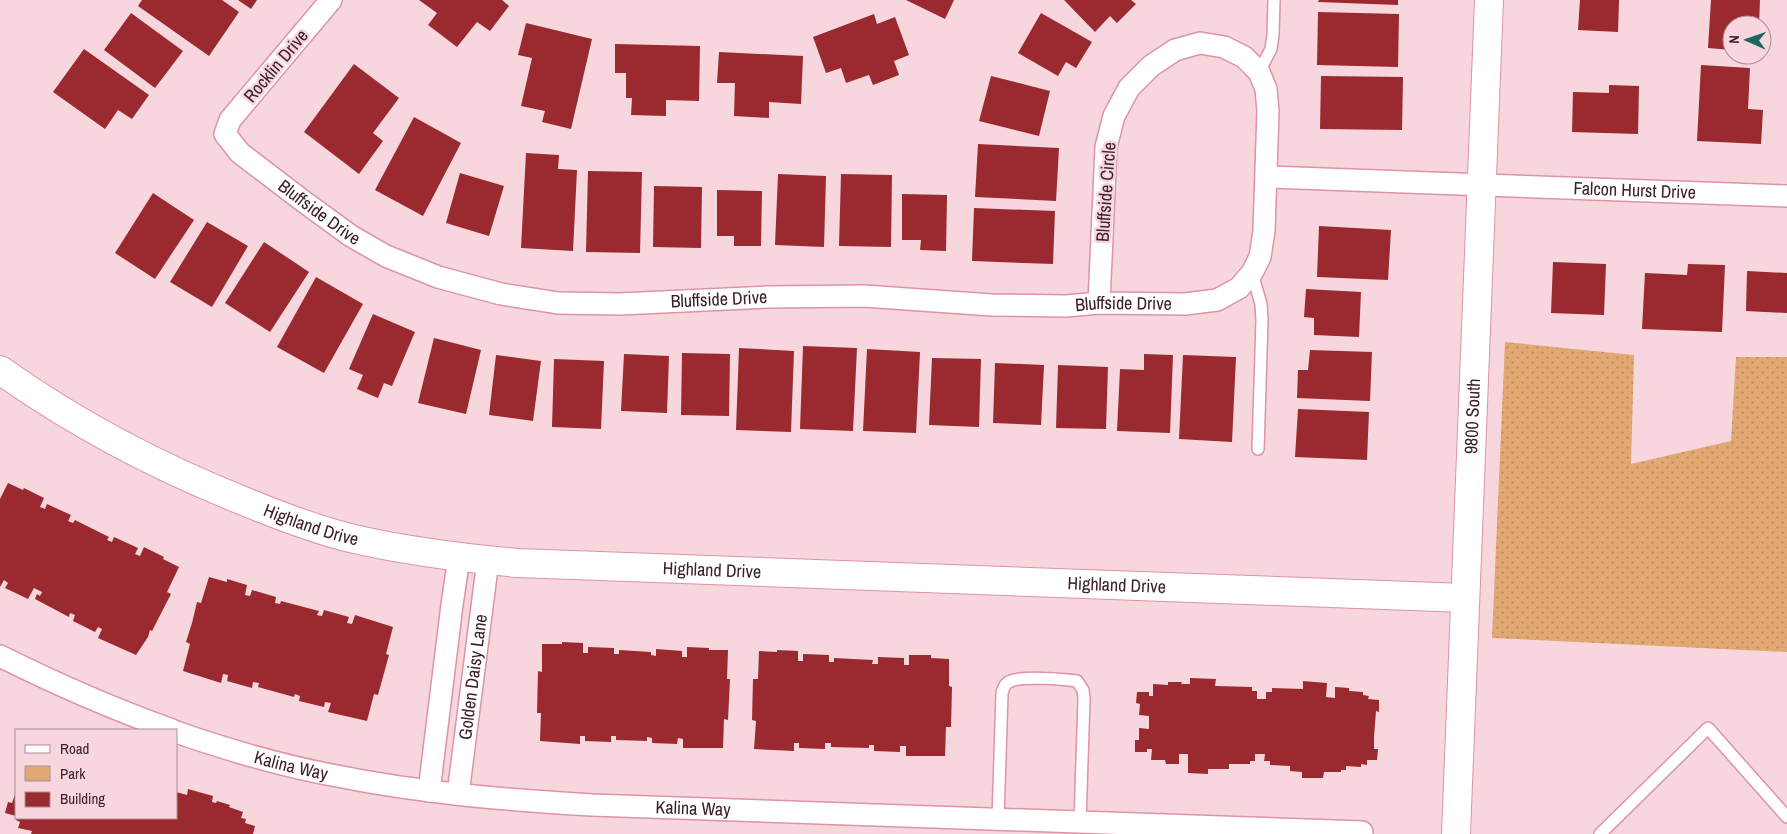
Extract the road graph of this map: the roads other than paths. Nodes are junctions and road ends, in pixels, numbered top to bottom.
1 (331, 0) edge
2 (1274, 0) edge
3 (1489, 0) edge
4 (1259, 72) junction
5 (225, 134) joint
6 (1266, 177) junction
7 (1481, 184) junction
8 (1787, 196) edge
9 (1252, 273) junction
10 (1099, 303) junction
11 (0, 370) edge
12 (1258, 449) dead end
13 (459, 557) junction
14 (488, 560) junction
15 (1465, 598) junction
16 (0, 656) edge
17 (169, 729) edge
18 (178, 733) edge
19 (429, 791) junction
20 (458, 794) junction
21 (1787, 817) edge
22 (998, 819) junction
23 (1080, 821) junction
24 (1218, 830) edge
25 (1362, 832) dead end
26 (1456, 834) edge
27 (1600, 834) edge

1 - 5 street, Rocklin Drive
2 - 4 lane
3 - 7 street, 9800 South
4 - 6 street, Bluffside Drive
4 - 10 street, Bluffside Circle
5 - 10 street, Bluffside Drive
6 - 7 street
6 - 9 street, Bluffside Drive
7 - 8 street, Falcon Hurst Drive
7 - 15 street, 9800 South
9 - 10 street, Bluffside Drive
9 - 12 lane
11 - 13 street, Highland Drive
13 - 14 street, Highland Drive
13 - 19 street, Golden Daisy Lane
14 - 15 street, Highland Drive
14 - 20 street, Golden Daisy Lane
15 - 26 street, 9800 South
16 - 17 street
18 - 19 street, Kalina Way
19 - 20 street, Kalina Way
20 - 22 street, Kalina Way
21 - 27 lane
22 - 23 street, Kalina Way
22 - 23 lane
23 - 24 street, Kalina Way
24 - 25 street, Kalina Way

